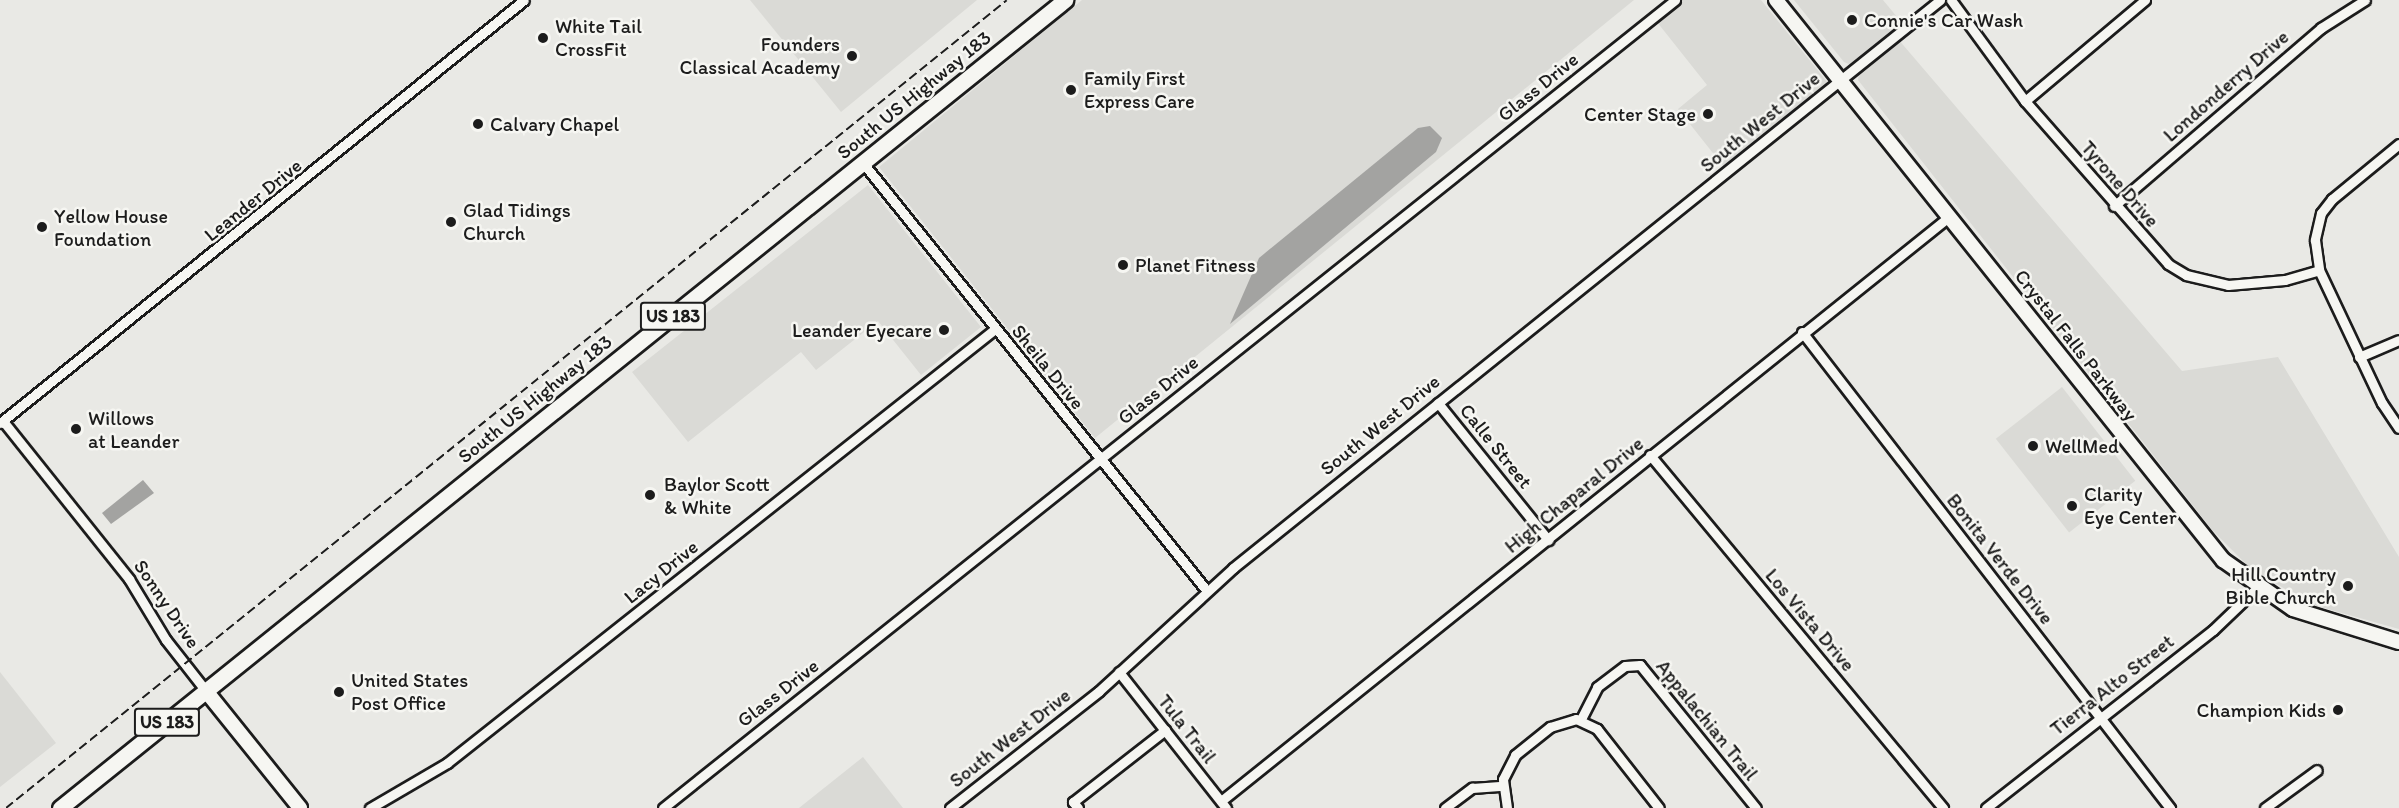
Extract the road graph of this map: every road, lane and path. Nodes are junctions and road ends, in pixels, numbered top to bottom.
1 (524, 0) edge
2 (1065, 0) edge
3 (1675, 0) edge
4 (1776, 0) edge
5 (1940, 0) edge
6 (1951, 0) edge
7 (2145, 0) edge
8 (2365, 0) edge
9 (1842, 80) junction
10 (2025, 101) junction
11 (2399, 144) edge
12 (863, 163) junction
13 (2114, 206) junction
14 (1950, 216) junction
15 (2319, 270) junction
16 (995, 329) junction
17 (1802, 332) junction
18 (2399, 340) edge
19 (2359, 357) junction
20 (1438, 402) junction
21 (2, 422) edge
22 (2399, 428) edge
23 (1650, 455) junction
24 (1100, 460) junction
25 (1548, 540) junction
26 (2257, 588) junction
27 (1207, 591) junction
28 (2399, 642) edge
29 (1119, 672) junction
30 (206, 691) junction
31 (2100, 717) junction
32 (1581, 719) junction
33 (1165, 730) junction
34 (2317, 770) dead end
35 (1503, 786) junction
36 (1075, 805) edge
37 (1223, 805) edge
38 (60, 808) edge
39 (300, 808) edge
40 (370, 808) edge
41 (663, 808) edge
42 (950, 808) edge
43 (1445, 808) edge
44 (1507, 808) edge
45 (1659, 808) edge
46 (1756, 808) edge
47 (1943, 808) edge
48 (1986, 808) edge
49 (2170, 808) edge
50 (2265, 808) edge

1 - 21 street, Leander Drive
2 - 12 main road, South US Highway 183 / US 183
3 - 24 street, Glass Drive
4 - 9 main road, Crystal Falls Parkway
5 - 9 street, South West Drive
6 - 10 street, Tyrone Drive
7 - 10 street
8 - 13 street, Londonderry Drive
9 - 14 main road, Crystal Falls Parkway
9 - 20 street, South West Drive
10 - 13 street, Tyrone Drive
11 - 15 street
12 - 16 street, Sheila Drive
12 - 30 main road, South US Highway 183 / US 183
13 - 15 street, Tyrone Drive
14 - 17 street, High Chaparal Drive
14 - 26 main road, Crystal Falls Parkway
15 - 19 street
16 - 24 street, Sheila Drive
16 - 40 street, Lacy Drive
17 - 23 street, High Chaparal Drive
17 - 31 street, Bonita Verde Drive
18 - 19 street
19 - 22 street
20 - 25 street, Calle Street
20 - 27 street, South West Drive
21 - 30 street, Sonny Drive
23 - 25 street, High Chaparal Drive
23 - 47 street, Los Vista Drive
24 - 27 street, Sheila Drive
24 - 41 street, Glass Drive
25 - 37 street, High Chaparal Drive
26 - 28 main road, Crystal Falls Parkway
26 - 31 street, Tierra Alto Street
27 - 29 street, South West Drive
29 - 33 street, Tula Trail
29 - 42 street, South West Drive
30 - 38 main road, South US Highway 183 / US 183
30 - 39 main road, Sonny Drive
31 - 48 street, Tierra Alto Street
31 - 49 street, Bonita Verde Drive
32 - 35 street
32 - 45 street
32 - 46 street, Appalachian Trail
33 - 36 street
33 - 37 street, Tula Trail
34 - 50 street
35 - 43 street
35 - 44 street

